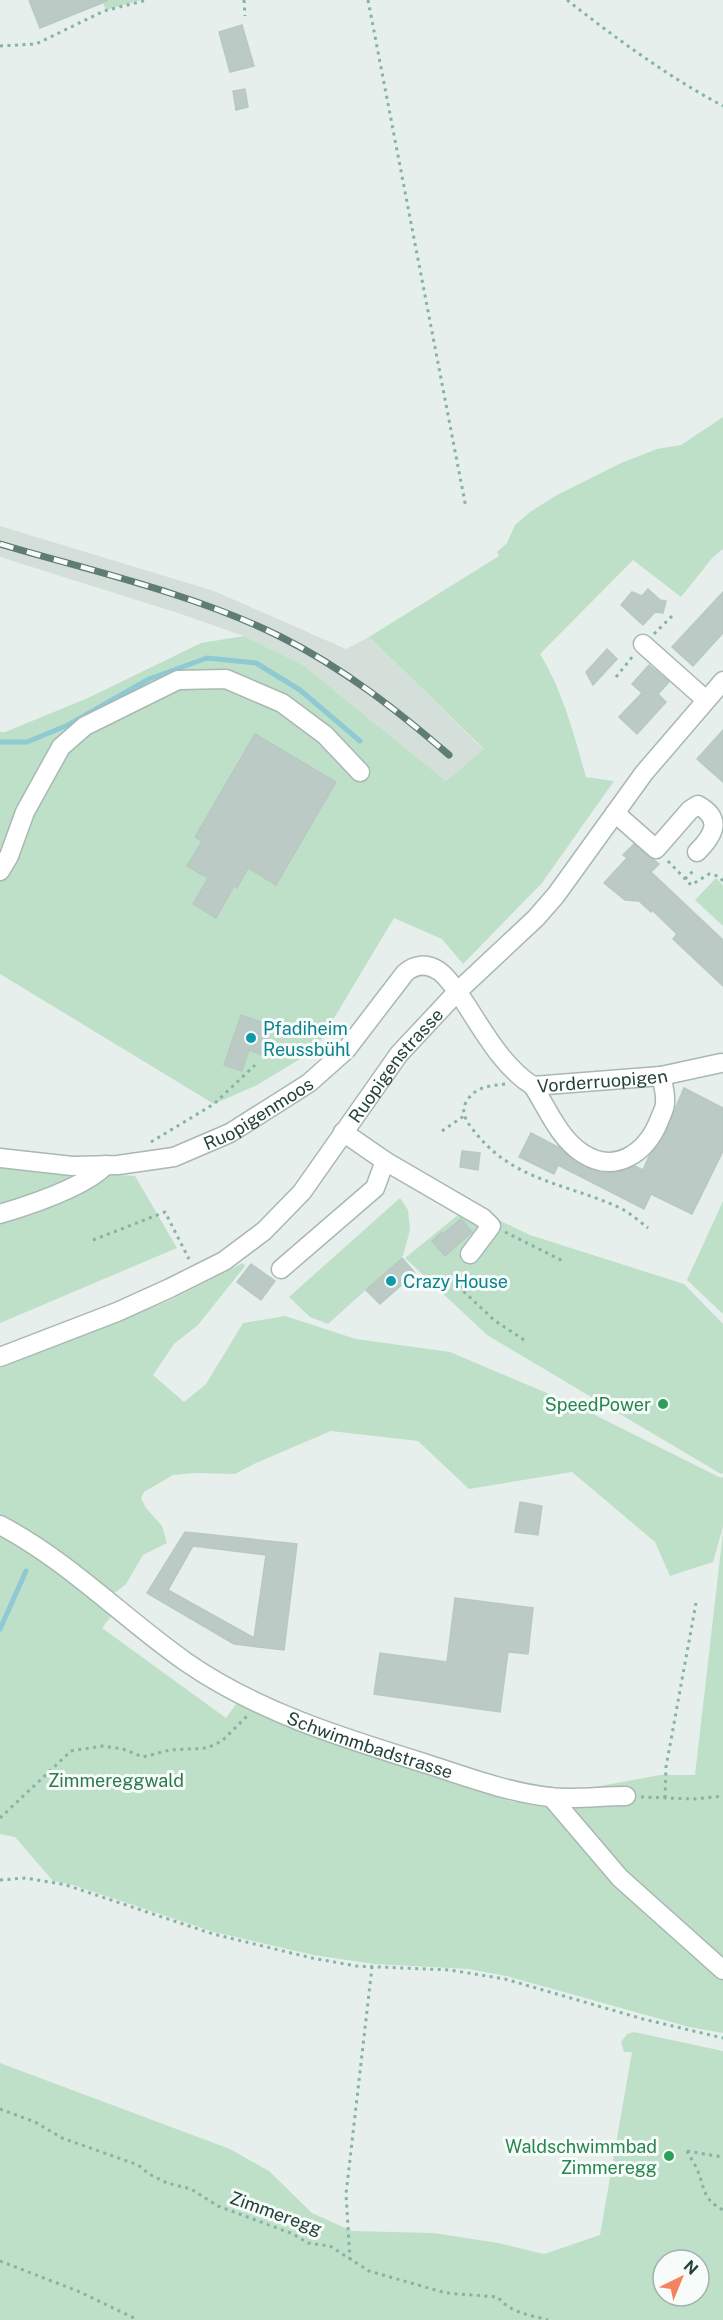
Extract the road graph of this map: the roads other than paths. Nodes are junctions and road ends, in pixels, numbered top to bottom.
1 (643, 644) dead end
2 (723, 681) edge
3 (706, 700) junction
4 (360, 772) dead end
5 (615, 813) junction
6 (696, 852) dead end
7 (0, 871) edge
8 (457, 992) junction
9 (721, 1063) dead end
10 (661, 1076) junction
11 (526, 1081) junction
12 (343, 1132) junction
13 (0, 1158) edge
14 (385, 1161) junction
15 (106, 1165) junction
16 (0, 1214) edge
17 (470, 1254) road end
18 (281, 1269) dead end
19 (0, 1357) edge
20 (0, 1525) edge
21 (626, 1796) road end
22 (551, 1797) junction
23 (723, 1970) edge

1 - 3 street
2 - 3 street, Ruopigenstrasse
3 - 5 street, Ruopigenstrasse
4 - 7 street
5 - 6 street
5 - 8 street, Ruopigenstrasse
8 - 11 street, Vorderruopigen
8 - 12 street, Ruopigenstrasse
8 - 15 street, Ruopigenmoos
9 - 10 street, Vorderruopigen
10 - 11 street, Vorderruopigen
10 - 11 street
12 - 14 street
12 - 19 street, Ruopigenstrasse
13 - 15 street, Ruopigenmoos
14 - 17 street
14 - 18 street
15 - 16 street
20 - 22 street, Schwimmbadstrasse
21 - 22 street, Schwimmbadstrasse
22 - 23 street

